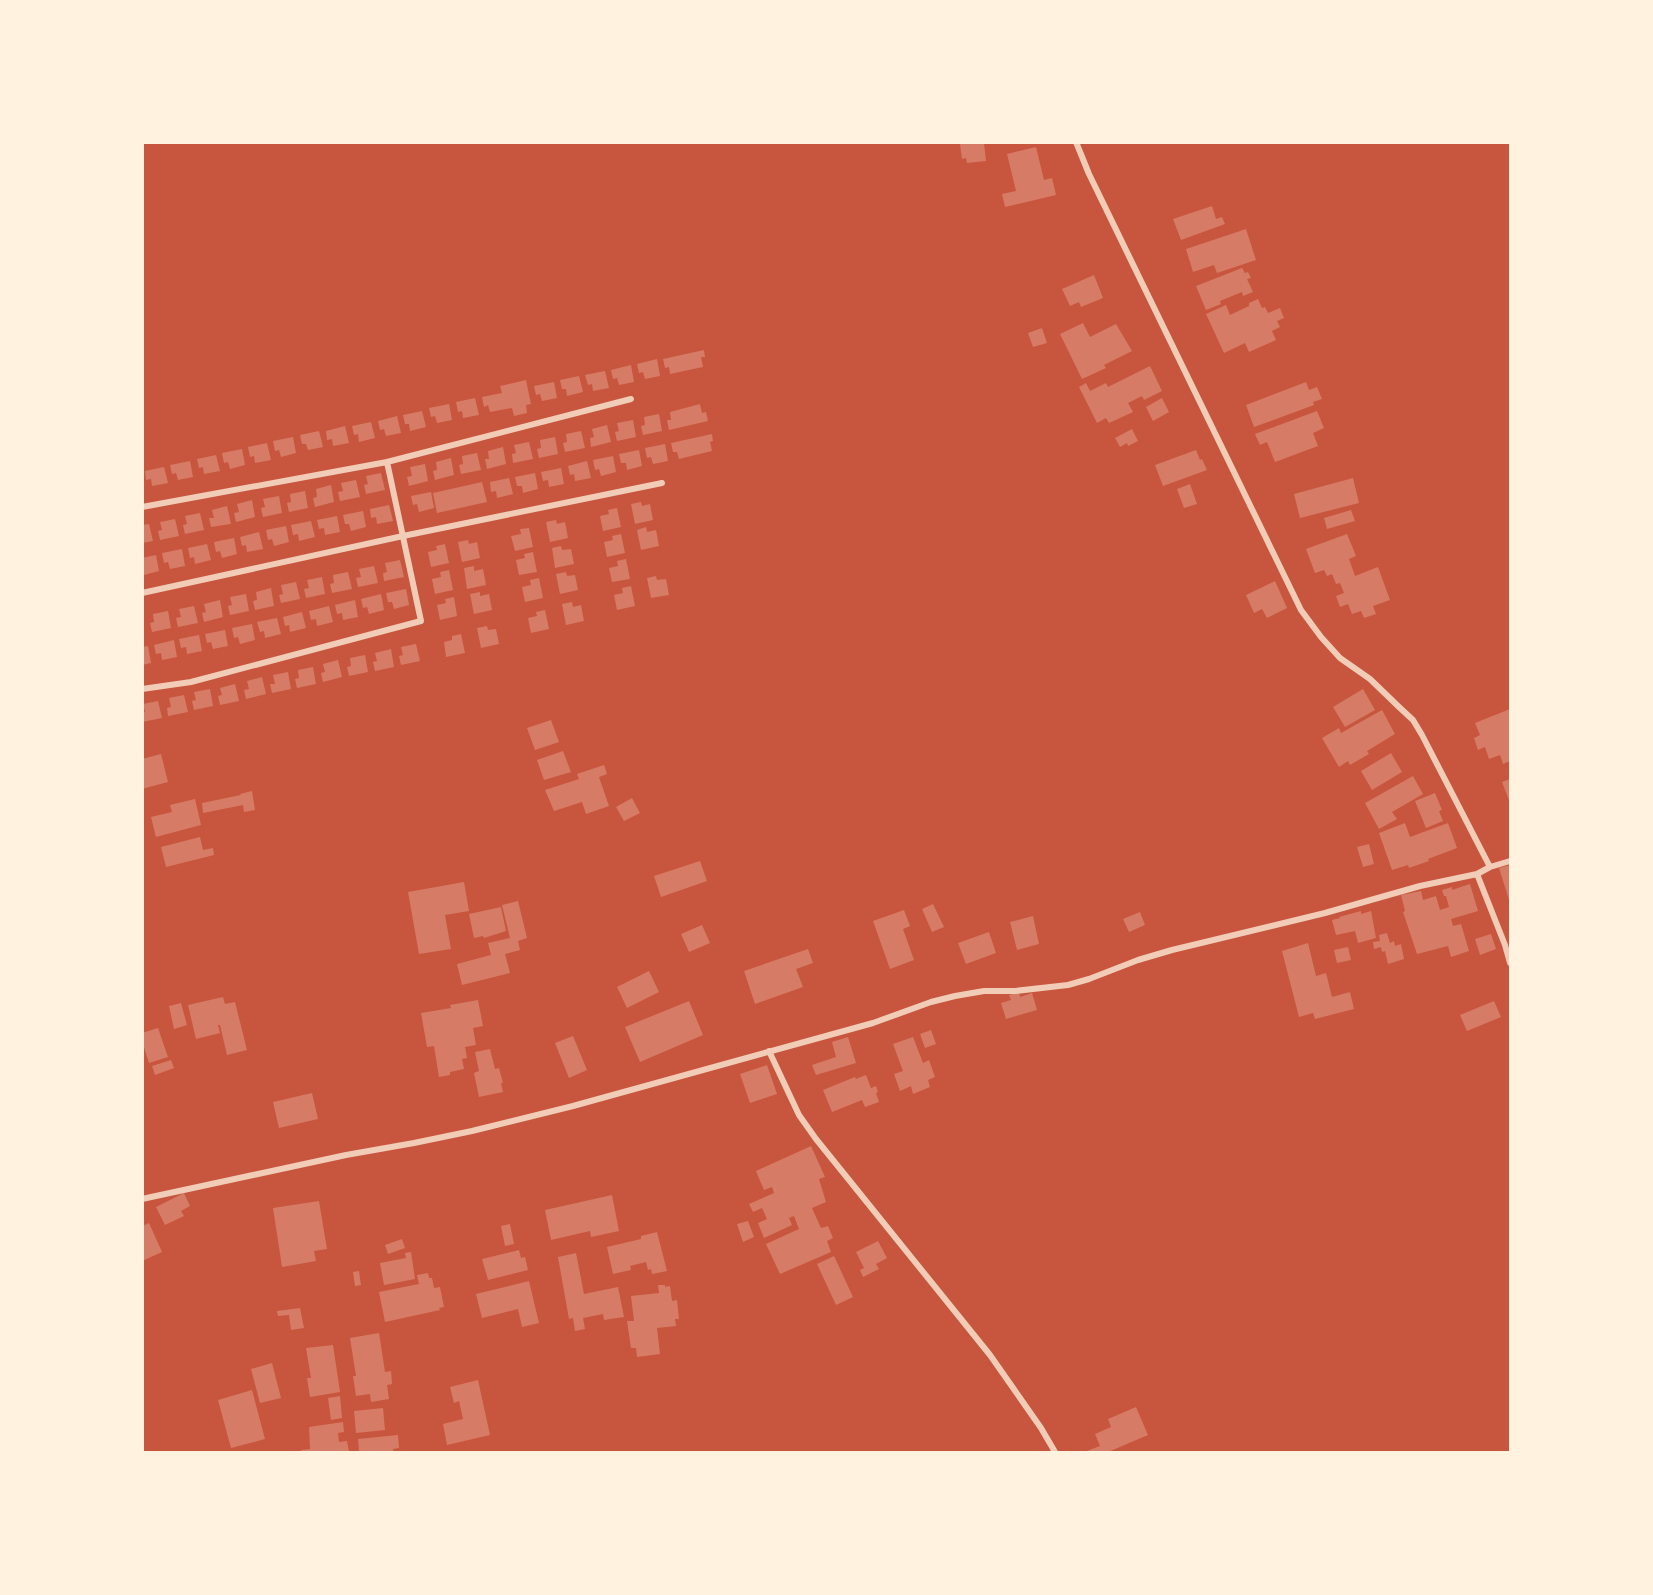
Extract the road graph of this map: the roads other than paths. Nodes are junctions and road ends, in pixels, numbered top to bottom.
1 (1076, 142) edge
2 (632, 399) dead end
3 (387, 462) junction
4 (662, 483) dead end
5 (142, 507) edge
6 (403, 536) junction
7 (142, 593) edge
8 (142, 689) edge
9 (1510, 861) edge
10 (1490, 867) junction
11 (1477, 874) junction
12 (1510, 963) edge
13 (770, 1051) junction
14 (142, 1200) edge
15 (1055, 1452) edge

1 - 10 street
2 - 3 street
3 - 5 street
3 - 6 street
4 - 6 street
6 - 7 street
6 - 8 street
9 - 10 street
10 - 11 street
11 - 12 street
11 - 13 street
13 - 14 street
13 - 15 street

